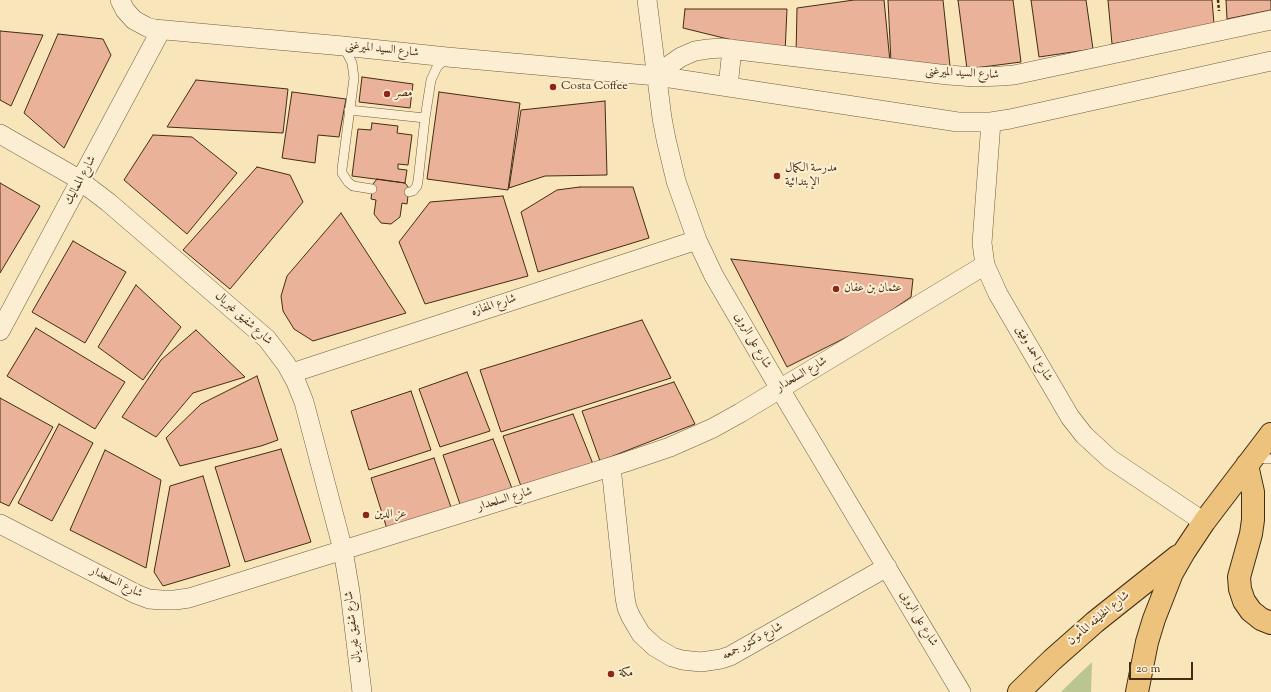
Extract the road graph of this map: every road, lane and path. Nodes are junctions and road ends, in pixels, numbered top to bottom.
1 (120, 0) edge
2 (647, 0) edge
3 (1271, 20) edge
4 (161, 30) junction
5 (343, 46) junction
6 (732, 49) junction
7 (447, 57) junction
8 (1271, 61) edge
9 (657, 76) junction
10 (728, 87) junction
11 (349, 110) junction
12 (425, 118) junction
13 (991, 122) junction
14 (0, 134) edge
15 (80, 181) junction
16 (372, 189) dead end
17 (409, 192) dead end
18 (697, 240) junction
19 (985, 265) junction
20 (0, 331) edge
21 (292, 373) junction
22 (780, 389) junction
23 (1271, 434) edge
24 (1257, 461) edge
25 (611, 467) junction
26 (1204, 522) junction
27 (0, 524) edge
28 (343, 550) junction
29 (1184, 552) junction
30 (887, 567) junction
31 (1271, 623) edge
32 (362, 692) edge
33 (961, 692) edge
34 (1019, 692) edge
35 (1137, 692) edge

1 - 4 street, شارع السيد الميرغنى
2 - 9 street, شارع على الروبى
3 - 6 street, شارع السيد الميرغنى
4 - 5 street, شارع السيد الميرغنى
4 - 15 street, شارع المماليك
5 - 7 street, شارع السيد الميرغنى
5 - 11 lane
6 - 9 street, شارع السيد الميرغنى
6 - 10 street
7 - 9 street, شارع السيد الميرغنى
7 - 12 lane
8 - 13 street, شارع السيد الميرغنى
9 - 10 street, شارع السيد الميرغنى
9 - 18 street, شارع على الروبى
10 - 13 street, شارع السيد الميرغنى
11 - 12 lane
11 - 16 lane
12 - 17 lane
13 - 19 street, شارع احمد وفيق
14 - 15 street, شارع شفيق غبريال
15 - 20 street, شارع المماليك
15 - 21 street, شارع شفيق غبريال
18 - 21 street, شارع المفازه
18 - 22 street, شارع على الروبى
19 - 22 street, شارع السلحدار
19 - 26 street, شارع احمد وفيق
21 - 28 street, شارع شفيق غبريال
22 - 25 street, شارع السلحدار
22 - 30 street, شارع على الروبى
23 - 24 main road, شارع الخليفه المأمون
24 - 26 main road, شارع الخليفه المأمون
24 - 31 main road
25 - 28 street, شارع السلحدار
25 - 30 street, شارع دكتور جمعه
26 - 29 main road, شارع الخليفه المأمون
27 - 28 street, شارع السلحدار
28 - 32 street, شارع شفيق غبريال
29 - 34 main road, شارع الخليفه المأمون
29 - 35 main road, شارع الخليفه المأمون
30 - 33 street, شارع على الروبى

